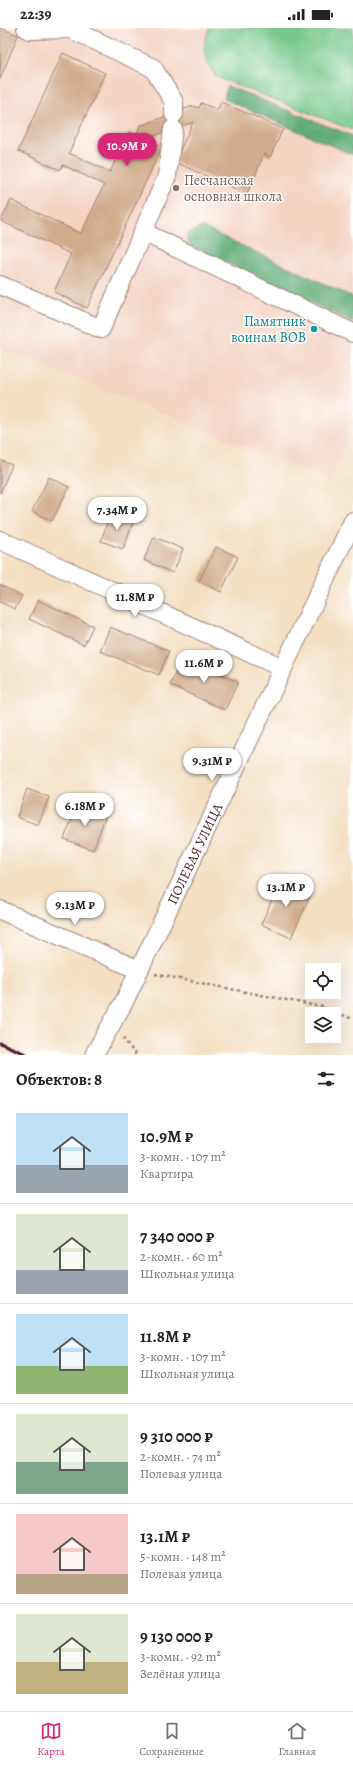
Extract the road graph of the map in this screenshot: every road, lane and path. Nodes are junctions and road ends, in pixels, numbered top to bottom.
1 (26, 28) edge
2 (143, 232) junction
3 (0, 285) edge
4 (353, 333) edge
5 (353, 521) edge
6 (0, 540) edge
7 (283, 668) junction
8 (0, 910) edge
9 (139, 970) junction
10 (353, 1019) edge
11 (94, 1055) edge

1 - 2 street
2 - 3 street
2 - 4 street
5 - 7 street, ПОЛЕВАЯ УЛИЦА
6 - 7 street
7 - 9 street, ПОЛЕВАЯ УЛИЦА
8 - 9 street
9 - 10 path
9 - 11 street, ПОЛЕВАЯ УЛИЦА

